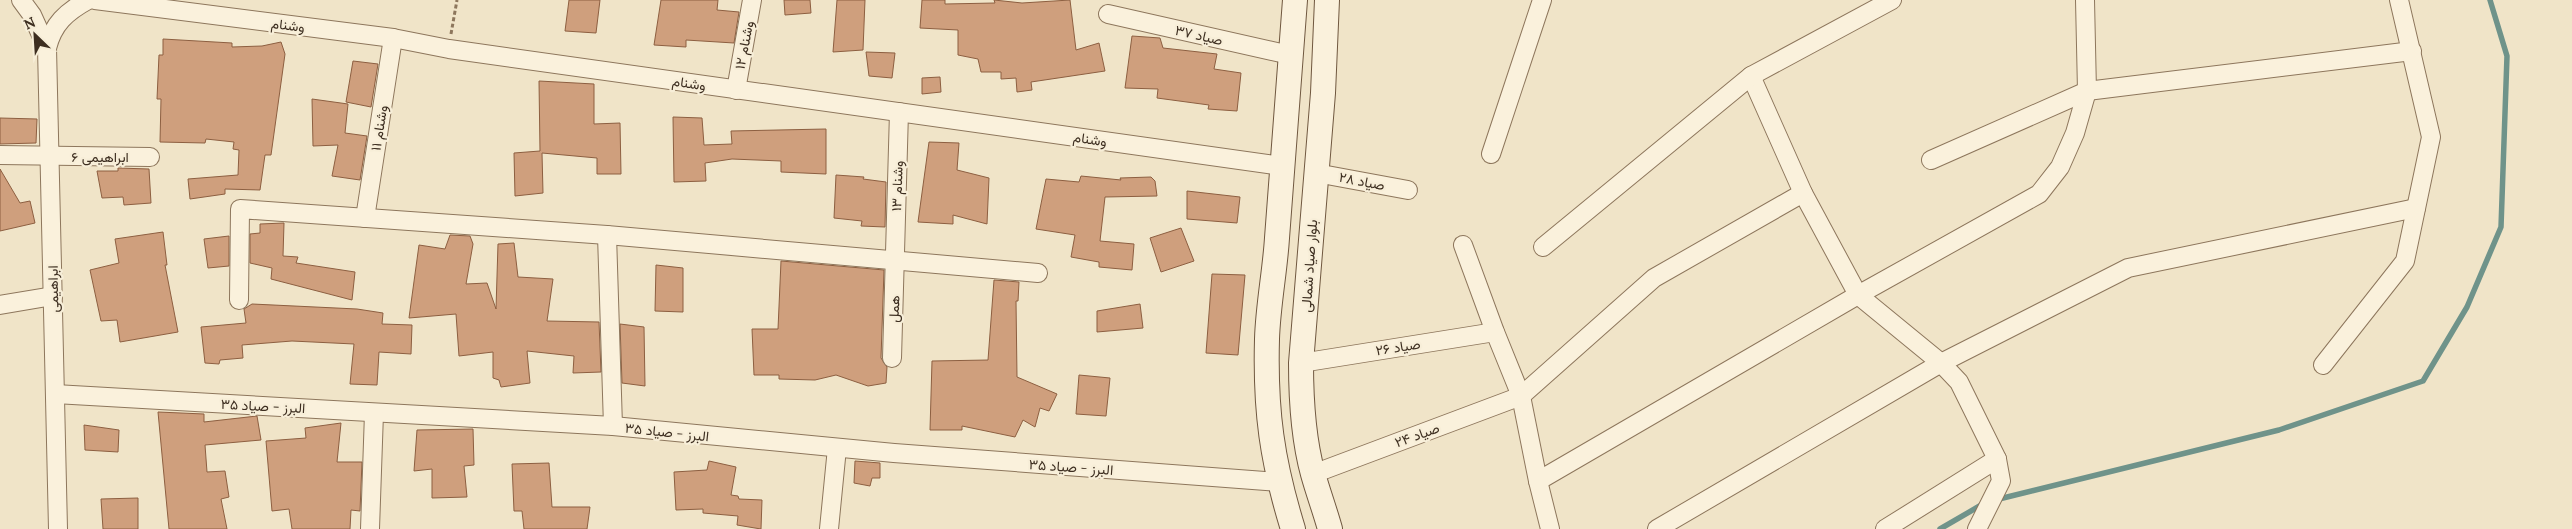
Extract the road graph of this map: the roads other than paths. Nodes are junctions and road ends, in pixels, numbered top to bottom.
1 (21, 0) edge
2 (88, 0) edge
3 (95, 0) edge
4 (752, 0) edge
5 (1294, 0) edge
6 (1328, 0) edge
7 (1542, 0) edge
8 (1892, 0) edge
9 (2085, 0) edge
10 (2399, 0) edge
11 (165, 5) edge
12 (1108, 14) dead end
13 (394, 38) junction
14 (47, 48) junction
15 (2412, 52) junction
16 (1290, 55) junction
17 (1751, 76) junction
18 (736, 90) junction
19 (2087, 91) junction
20 (899, 112) junction
21 (1490, 154) dead end
22 (0, 155) edge
23 (50, 156) junction
24 (150, 157) dead end
25 (1931, 160) dead end
26 (1282, 166) junction
27 (1316, 172) junction
28 (1408, 190) dead end
29 (1803, 193) junction
30 (2416, 208) junction
31 (365, 218) junction
32 (607, 235) junction
33 (1463, 244) dead end
34 (1543, 247) dead end
35 (895, 260) junction
36 (1038, 273) dead end
37 (1858, 295) junction
38 (53, 296) junction
39 (239, 300) dead end
40 (0, 304) edge
41 (1495, 332) junction
42 (892, 358) dead end
43 (1301, 363) junction
44 (1941, 363) junction
45 (2323, 365) dead end
46 (55, 394) junction
47 (1521, 396) junction
48 (374, 412) junction
49 (613, 426) junction
50 (837, 448) junction
51 (1997, 459) junction
52 (1313, 474) junction
53 (1538, 481) junction
54 (1279, 482) junction
55 (1978, 528) edge
56 (58, 529) edge
57 (370, 529) edge
58 (829, 529) edge
59 (1293, 529) edge
60 (1330, 529) edge
61 (1550, 529) edge
62 (1657, 529) edge
63 (1885, 529) edge

1 - 14 street
2 - 14 street
3 - 11 street, وشنام
4 - 18 street, وشنام ۱۲
5 - 16 main road
6 - 27 main road, بلوار صیاد شمالی
7 - 21 street
8 - 17 street
9 - 19 street
10 - 15 street
11 - 13 street, وشنام
12 - 16 street, صیاد ۳۷
13 - 18 street, وشنام
13 - 31 street, وشنام ۱۱
14 - 23 street, ابراهیمی
15 - 19 street
15 - 30 street
16 - 26 main road
17 - 29 street
17 - 34 street
18 - 20 street, وشنام
19 - 25 street
19 - 37 street
20 - 26 street, وشنام
20 - 35 street, وشنام ۱۳
22 - 23 street, ابراهیمی ۶
23 - 24 street, ابراهیمی ۶
23 - 38 street, ابراهیمی
26 - 54 main road
27 - 28 street, صیاد ۲۸
27 - 43 main road, بلوار صیاد شمالی
29 - 37 street
29 - 47 street
30 - 44 street
30 - 45 street
31 - 32 street
31 - 39 street
32 - 35 street
32 - 49 street
33 - 41 street
35 - 36 street
35 - 42 street, همل
37 - 44 street
37 - 53 street
38 - 40 street
38 - 46 street, ابراهیمی
41 - 43 street, صیاد ۲۶
41 - 47 street
43 - 52 main road, بلوار صیاد شمالی
44 - 51 street
44 - 62 street
46 - 48 street, البرز - صیاد ۳۵
46 - 56 street, ابراهیمی
47 - 52 street, صیاد ۲۴
47 - 53 street
48 - 49 street, البرز - صیاد ۳۵
48 - 57 street
49 - 50 street, البرز - صیاد ۳۵
50 - 54 street, البرز - صیاد ۳۵
50 - 58 street
51 - 55 street
51 - 63 street
52 - 60 main road, بلوار صیاد شمالی
53 - 61 street
54 - 59 main road

